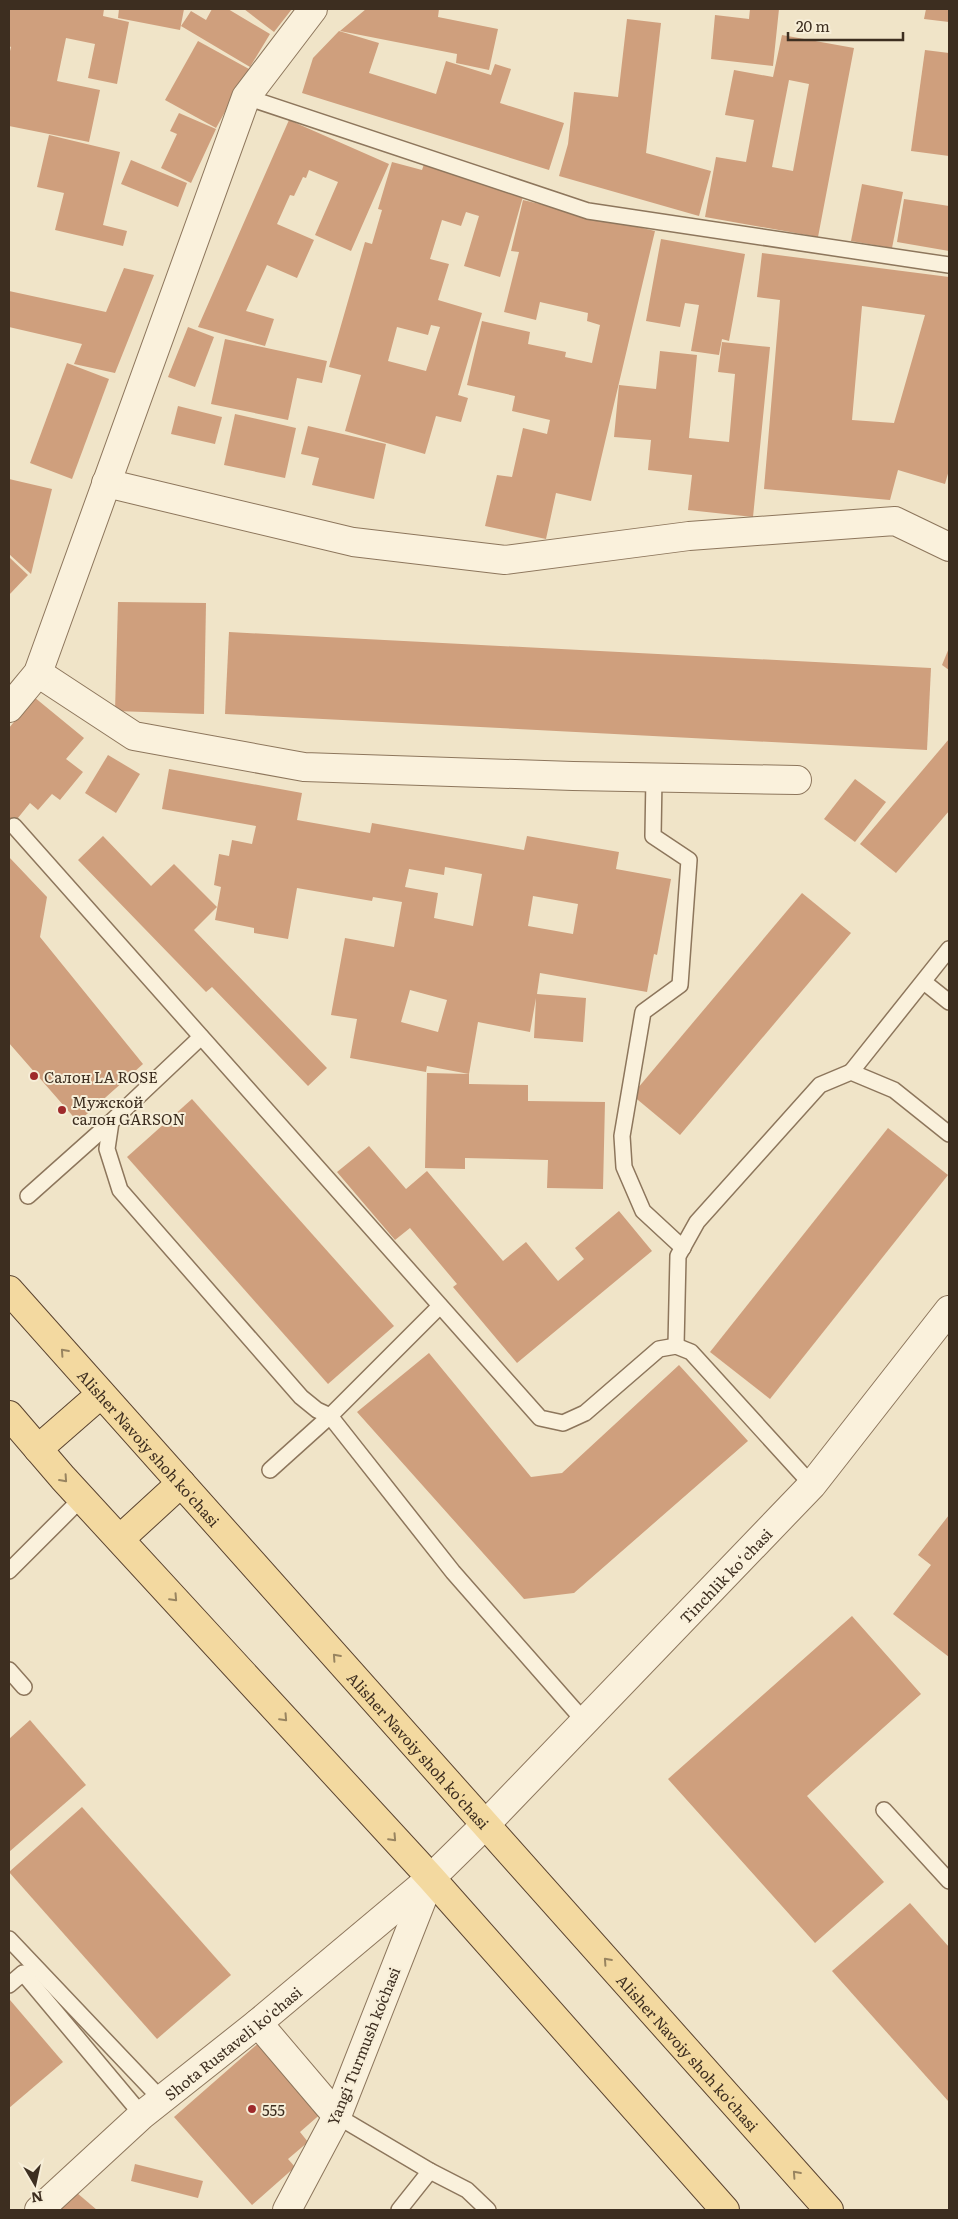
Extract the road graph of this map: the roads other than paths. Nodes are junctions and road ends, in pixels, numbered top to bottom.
1 (313, 9) edge
2 (246, 97) junction
3 (949, 265) edge
4 (106, 483) junction
5 (949, 547) edge
6 (38, 673) junction
7 (9, 708) edge
8 (654, 777) junction
9 (797, 780) dead end
10 (14, 826) dead end
11 (949, 949) edge
12 (924, 982) junction
13 (949, 1002) edge
14 (201, 1037) junction
15 (851, 1072) junction
16 (111, 1122) junction
17 (949, 1134) edge
18 (28, 1196) dead end
19 (683, 1248) junction
20 (9, 1290) edge
21 (440, 1306) junction
22 (949, 1310) edge
23 (676, 1346) junction
24 (101, 1394) junction
25 (9, 1415) edge
26 (330, 1416) junction
27 (38, 1449) junction
28 (270, 1470) dead end
29 (180, 1483) junction
30 (812, 1485) junction
31 (82, 1498) junction
32 (120, 1539) junction
33 (9, 1571) edge
34 (9, 1670) edge
35 (24, 1688) dead end
36 (585, 1722) junction
37 (884, 1810) dead end
38 (485, 1824) junction
39 (431, 1878) junction
40 (949, 1881) edge
41 (9, 1939) edge
42 (9, 1985) edge
43 (258, 2023) junction
44 (152, 2107) junction
45 (337, 2116) junction
46 (430, 2171) junction
47 (39, 2210) edge
48 (287, 2210) edge
49 (399, 2210) edge
50 (488, 2210) edge
51 (725, 2210) edge
52 (829, 2210) edge

1 - 2 street
2 - 3 lane
2 - 4 street
4 - 5 street
4 - 6 street
6 - 7 street
6 - 8 street
8 - 9 street
8 - 19 lane
10 - 14 lane
11 - 12 lane
12 - 13 lane
12 - 15 lane
14 - 16 lane
14 - 21 lane
15 - 17 lane
15 - 19 lane
16 - 18 lane
16 - 26 lane
19 - 23 lane
24 -> 20 main road, Alisher Navoiy shoh ko'chasi
21 - 23 lane
21 - 26 lane
22 - 30 street, Tinchlik kо‘chasi
23 - 30 lane
24 - 27 main road
24 - 29 main road, Alisher Navoiy shoh ko'chasi
25 - 27 main road
26 - 28 lane
26 - 36 lane
27 -> 31 main road
29 - 32 main road
38 -> 29 main road, Alisher Navoiy shoh ko'chasi
30 - 36 street, Tinchlik kо‘chasi
31 - 32 main road
31 - 33 lane
32 -> 39 main road
34 - 35 lane
36 - 38 street, Tinchlik kо‘chasi
37 - 40 lane
38 - 39 street, Shota Rustaveli ko'chasi
52 -> 38 main road, Alisher Navoiy shoh ko'chasi
39 - 43 street, Shota Rustaveli ko'chasi
39 - 45 street, Yangi Turmush koʻchasi
39 - 51 main road
41 - 44 lane
42 - 44 lane
43 - 44 street, Shota Rustaveli ko'chasi
43 - 45 street
44 - 47 street, Shota Rustaveli ko'chasi
45 - 46 lane
45 - 48 street, Yangi Turmush koʻchasi
46 - 49 lane
46 - 50 lane

